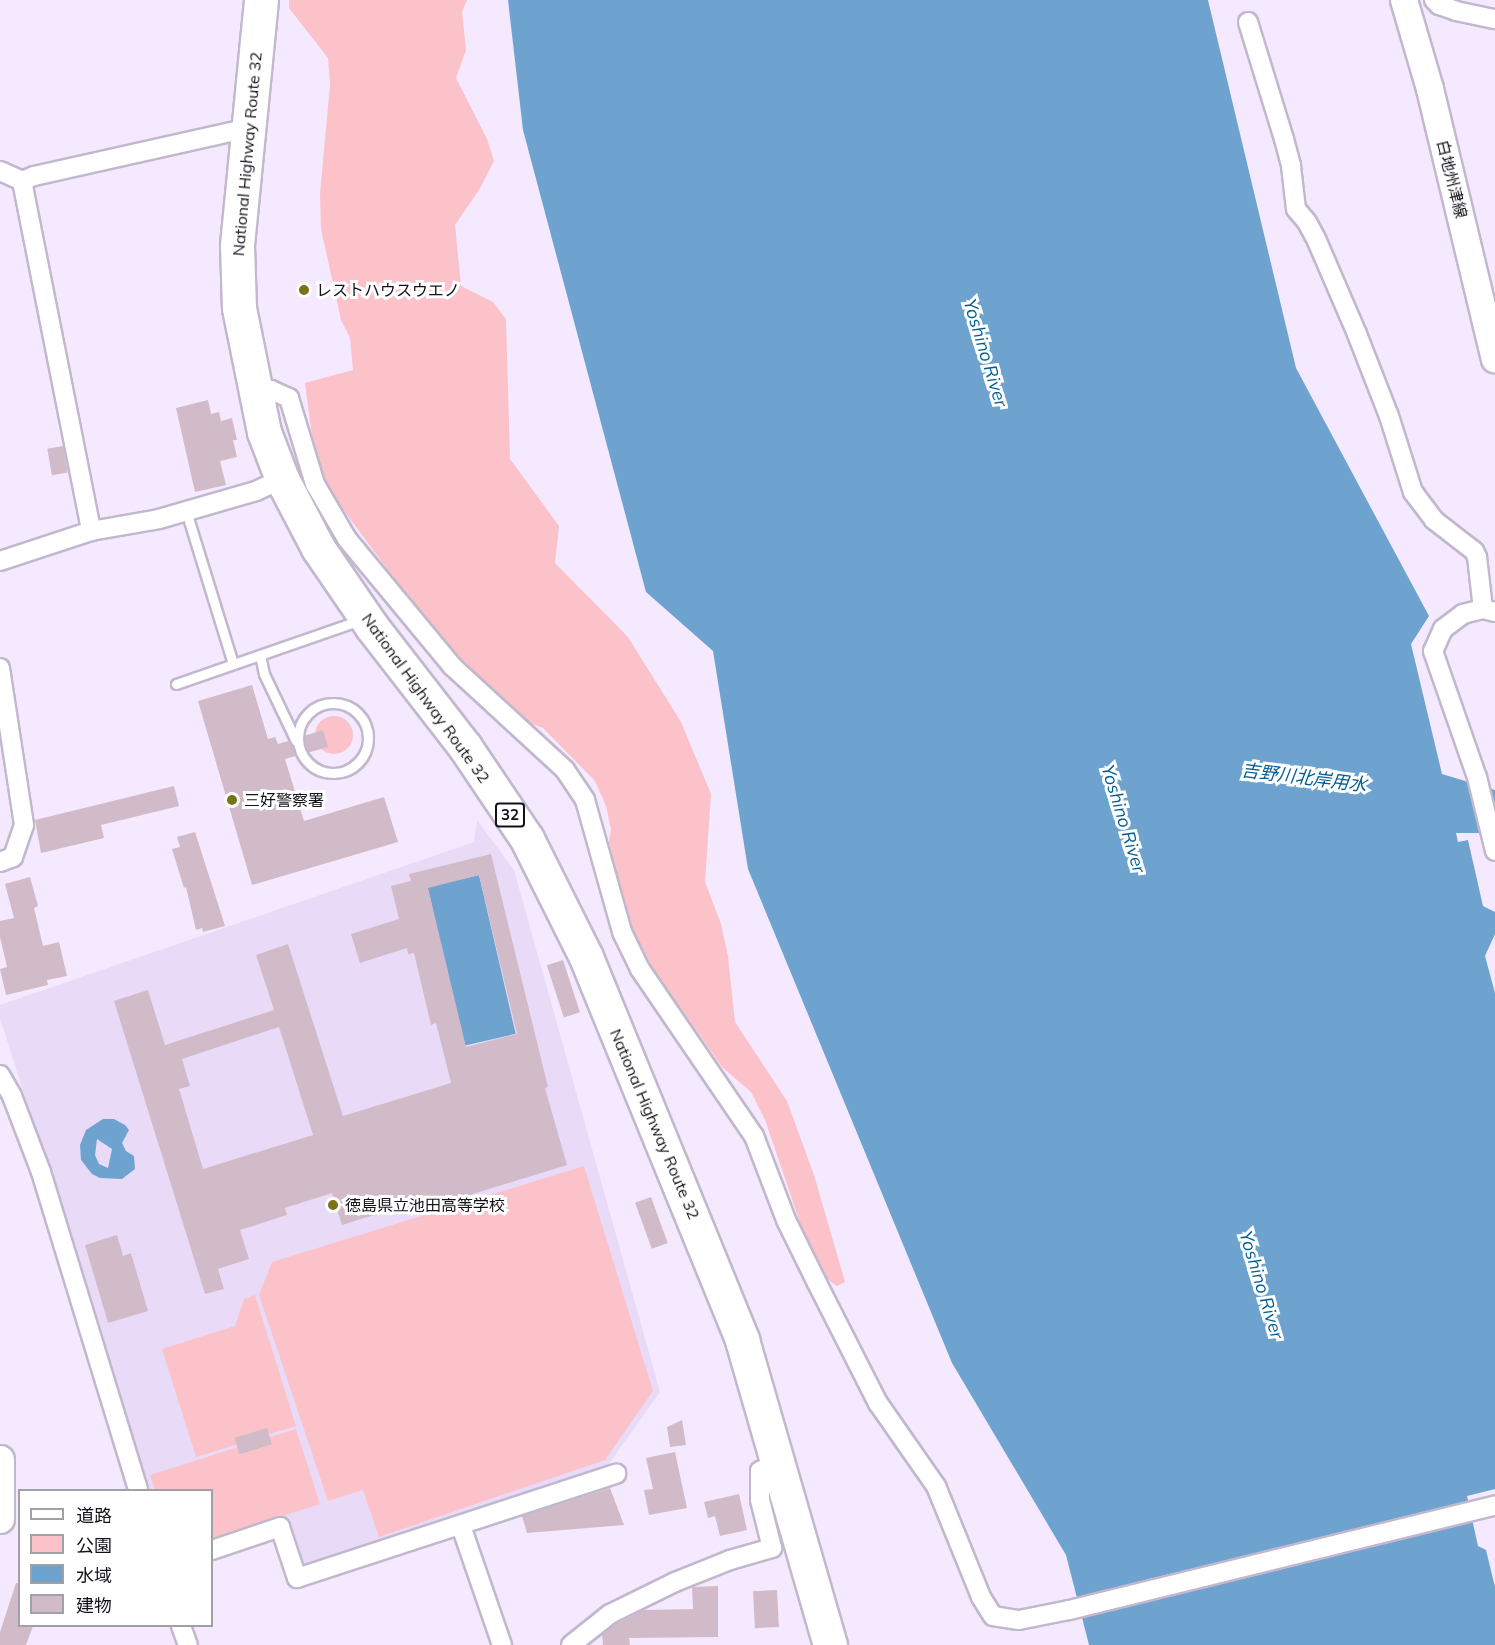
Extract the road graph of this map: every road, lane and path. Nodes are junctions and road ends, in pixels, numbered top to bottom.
1 (261, 0) edge
2 (1404, 0) edge
3 (1434, 0) edge
4 (1495, 19) edge
5 (1248, 22) dead end
6 (249, 128) junction
7 (0, 171) edge
8 (22, 181) junction
9 (1495, 359) edge
10 (253, 391) junction
11 (282, 479) junction
12 (186, 511) junction
13 (91, 531) junction
14 (0, 561) edge
15 (1489, 611) edge
16 (366, 618) junction
17 (260, 655) junction
18 (233, 664) junction
19 (0, 668) edge
20 (176, 684) dead end
21 (296, 742) junction
22 (1495, 851) edge
23 (0, 862) edge
24 (0, 1075) edge
25 (0, 1460) edge
26 (777, 1463) junction
27 (616, 1474) dead end
28 (137, 1489) edge
29 (1495, 1505) edge
30 (0, 1519) edge
31 (461, 1526) junction
32 (213, 1550) edge
33 (181, 1627) edge
34 (188, 1645) edge
35 (502, 1645) edge
36 (571, 1645) edge
37 (830, 1645) edge

1 - 6 highway, National Highway Route 32 / 32
2 - 9 main road, 白地州津線
3 - 4 street
5 - 15 street
6 - 8 street
6 - 10 highway, National Highway Route 32 / 32
7 - 8 street
8 - 13 street
10 - 11 highway, National Highway Route 32 / 32
10 - 29 street
11 - 12 street
11 - 16 highway, National Highway Route 32 / 32
12 - 13 street
12 - 18 lane
13 - 14 street
15 - 22 street
16 - 17 lane
16 - 26 highway, National Highway Route 32 / 32
17 - 18 lane
17 - 21 lane
18 - 20 lane
19 - 23 street
21 - 21 lane
24 - 28 street
25 - 30 main road
26 - 36 street
26 - 37 highway, National Highway Route 32 / 32
27 - 31 street
31 - 32 street
31 - 35 street
33 - 34 street

